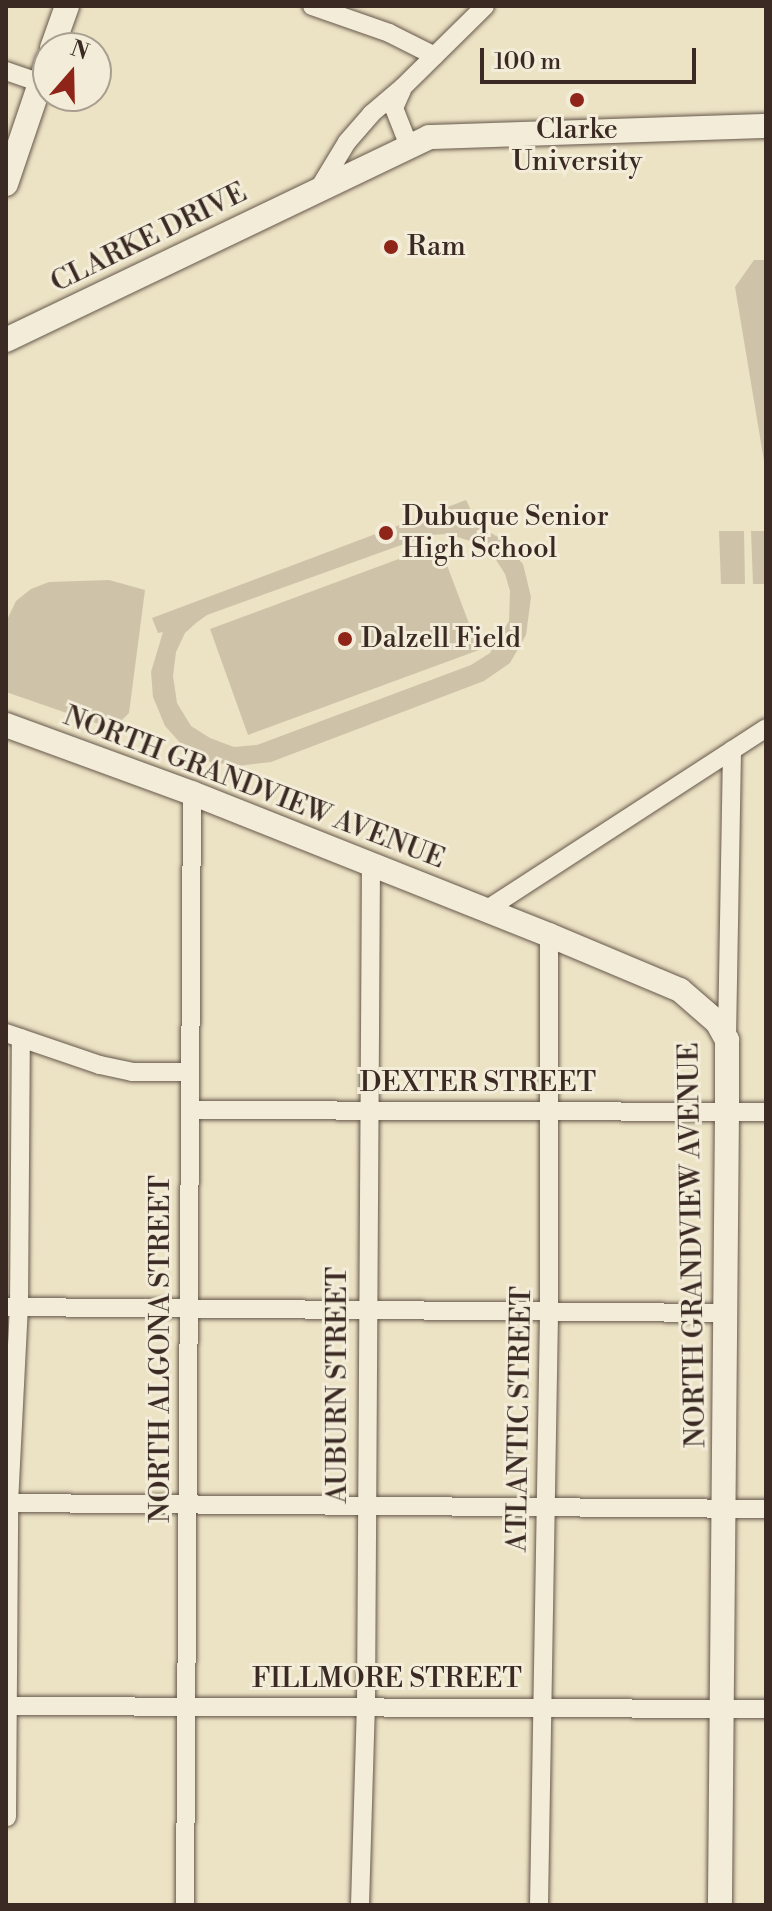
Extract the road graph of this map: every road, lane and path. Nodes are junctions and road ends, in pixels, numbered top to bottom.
1 (67, 6) edge
2 (312, 6) edge
3 (485, 6) edge
4 (58, 32) edge
5 (435, 56) junction
6 (6, 71) edge
7 (32, 72) edge
8 (403, 87) junction
9 (32, 107) edge
10 (766, 126) edge
11 (409, 146) junction
12 (6, 184) edge
13 (318, 190) junction
14 (6, 340) edge
15 (6, 725) edge
16 (766, 728) edge
17 (732, 750) junction
18 (192, 793) junction
19 (371, 864) junction
20 (486, 910) junction
21 (549, 935) junction
22 (14, 1036) edge
23 (727, 1040) junction
24 (190, 1072) junction
25 (190, 1110) junction
26 (368, 1111) junction
27 (549, 1111) junction
28 (727, 1112) junction
29 (766, 1112) edge
30 (13, 1307) edge
31 (187, 1308) junction
32 (366, 1310) junction
33 (549, 1312) junction
34 (724, 1313) junction
35 (8, 1503) edge
36 (366, 1505) junction
37 (188, 1506) junction
38 (547, 1508) junction
39 (766, 1509) edge
40 (725, 1510) junction
41 (7, 1706) edge
42 (187, 1706) junction
43 (366, 1707) junction
44 (544, 1708) junction
45 (722, 1709) junction
46 (766, 1709) edge
47 (7, 1817) edge
48 (185, 1905) edge
49 (360, 1905) edge
50 (539, 1905) edge
51 (720, 1905) edge

1 - 4 street
2 - 5 street
3 - 5 street
5 - 8 street
6 - 7 street
8 - 11 street
8 - 13 street
9 - 12 street
10 - 11 street, CLARKE DRIVE
11 - 13 street, CLARKE DRIVE
13 - 14 street, CLARKE DRIVE
15 - 18 street, NORTH GRANDVIEW AVENUE
16 - 17 street
17 - 20 street
17 - 23 street
18 - 19 street, NORTH GRANDVIEW AVENUE
18 - 24 street, NORTH ALGONA STREET
19 - 20 street, NORTH GRANDVIEW AVENUE
19 - 26 street, AUBURN STREET
20 - 21 street, NORTH GRANDVIEW AVENUE
21 - 23 street, NORTH GRANDVIEW AVENUE
21 - 27 street, ATLANTIC STREET
22 - 24 street
22 - 30 street
23 - 28 street, NORTH GRANDVIEW AVENUE
24 - 25 street, NORTH ALGONA STREET
25 - 26 street, DEXTER STREET
25 - 31 street, NORTH ALGONA STREET
26 - 27 street, DEXTER STREET
26 - 32 street, AUBURN STREET
27 - 28 street, DEXTER STREET
27 - 33 street, ATLANTIC STREET
28 - 29 street, DEXTER STREET
28 - 34 street, NORTH GRANDVIEW AVENUE
30 - 31 street
30 - 35 street
31 - 32 street
31 - 37 street, NORTH ALGONA STREET
32 - 33 street
32 - 36 street, AUBURN STREET
33 - 34 street
33 - 38 street, ATLANTIC STREET
34 - 40 street, NORTH GRANDVIEW AVENUE
35 - 37 street
35 - 41 street
36 - 37 street
36 - 38 street
36 - 43 street, AUBURN STREET
37 - 42 street, NORTH ALGONA STREET
38 - 40 street
38 - 44 street, ATLANTIC STREET
39 - 40 street
40 - 45 street, NORTH GRANDVIEW AVENUE
41 - 42 street, FILLMORE STREET
41 - 47 street
42 - 43 street, FILLMORE STREET
42 - 48 street, NORTH ALGONA STREET
43 - 44 street, FILLMORE STREET
43 - 49 street, AUBURN STREET
44 - 45 street, FILLMORE STREET
44 - 50 street, ATLANTIC STREET
45 - 46 street, FILLMORE STREET
45 - 51 street, NORTH GRANDVIEW AVENUE

